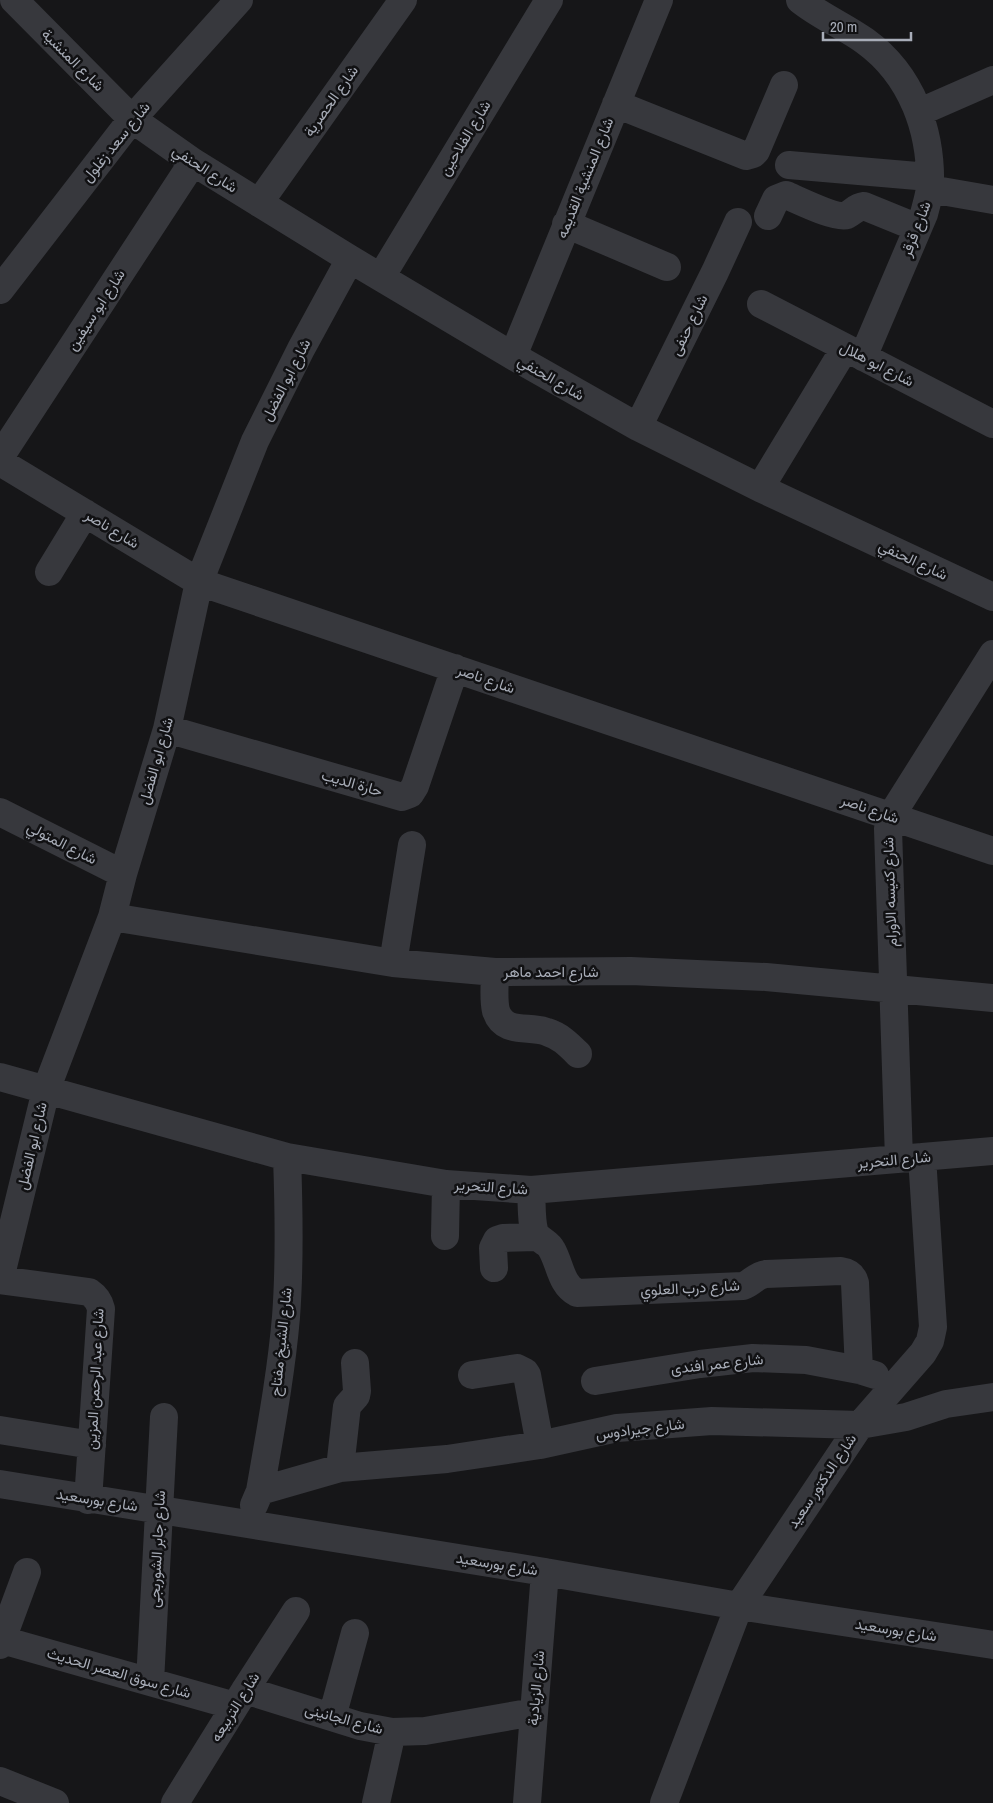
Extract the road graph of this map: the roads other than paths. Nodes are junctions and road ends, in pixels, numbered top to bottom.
1 (14, 0) edge
2 (239, 0) edge
3 (403, 0) edge
4 (549, 0) edge
5 (659, 0) edge
6 (800, 0) edge
7 (993, 80) edge
8 (784, 85) dead end
9 (616, 104) junction
10 (920, 112) junction
11 (132, 119) junction
12 (193, 162) junction
13 (789, 165) dead end
14 (929, 183) junction
15 (993, 200) edge
16 (259, 203) junction
17 (768, 216) dead end
18 (738, 222) dead end
19 (566, 224) junction
20 (918, 228) junction
21 (350, 258) junction
22 (667, 267) dead end
23 (381, 277) junction
24 (1, 286) edge
25 (761, 304) dead end
26 (854, 352) junction
27 (512, 356) junction
28 (993, 424) edge
29 (638, 427) junction
30 (0, 457) edge
31 (0, 462) edge
32 (760, 488) junction
33 (85, 513) junction
34 (49, 572) dead end
35 (199, 582) junction
36 (993, 597) edge
37 (993, 654) edge
38 (455, 668) junction
39 (166, 729) junction
40 (0, 812) edge
41 (891, 816) junction
42 (412, 845) dead end
43 (993, 851) edge
44 (123, 874) junction
45 (112, 918) junction
46 (393, 964) junction
47 (496, 972) junction
48 (894, 990) junction
49 (993, 998) edge
50 (578, 1054) dead end
51 (0, 1077) edge
52 (46, 1090) junction
53 (993, 1151) edge
54 (287, 1157) junction
55 (911, 1158) junction
56 (446, 1184) junction
57 (531, 1190) junction
58 (7, 1220) edge
59 (445, 1236) dead end
60 (537, 1237) junction
61 (494, 1268) dead end
62 (0, 1280) edge
63 (354, 1363) dead end
64 (859, 1370) junction
65 (472, 1375) dead end
66 (595, 1380) dead end
67 (898, 1382) junction
68 (993, 1397) edge
69 (164, 1417) dead end
70 (860, 1424) junction
71 (0, 1430) edge
72 (92, 1445) junction
73 (540, 1445) junction
74 (340, 1468) junction
75 (0, 1484) edge
76 (260, 1491) junction
77 (88, 1500) junction
78 (159, 1510) junction
79 (247, 1523) junction
80 (27, 1572) dead end
81 (545, 1572) junction
82 (739, 1606) junction
83 (296, 1611) dead end
84 (354, 1633) dead end
85 (1, 1643) edge
86 (993, 1645) edge
87 (150, 1682) junction
88 (240, 1698) junction
89 (534, 1712) junction
90 (332, 1717) junction
91 (392, 1732) junction
92 (0, 1781) edge
93 (180, 1801) edge
94 (55, 1803) edge
95 (376, 1803) edge
96 (527, 1803) edge
97 (664, 1803) edge

1 - 11 street, شارع المنشية
2 - 11 street, شارع سعد زغلول
3 - 16 street, شارع الحصرية
4 - 23 street, شارع الفلاحين
5 - 9 street, شارع المنشية القديمه
6 - 10 street, شارع قرقر
7 - 10 street
8 - 9 street
9 - 19 street, شارع المنشية القديمه
10 - 14 street, شارع قرقر
11 - 12 street, شارع الحنفي
11 - 24 street, شارع سعد زغلول
12 - 16 street, شارع الحنفي
12 - 30 street, شارع ابو سيفين
13 - 14 street
14 - 15 street
14 - 20 street, شارع قرقر
16 - 21 street, شارع الحنفي
17 - 20 street
18 - 29 street, شارع حنفى
19 - 22 street
19 - 27 street, شارع المنشية القديمه
20 - 26 street, شارع قرقر
21 - 23 street, شارع الحنفي
21 - 35 street, شارع ابو الفضل
23 - 27 street, شارع الحنفي
25 - 26 street, شارع ابو هلال
26 - 28 street, شارع ابو هلال
26 - 32 street, شارع قرقر
27 - 29 street, شارع الحنفي
29 - 32 street, شارع الحنفي
31 - 33 street, شارع ناصر
32 - 36 street, شارع الحنفي
33 - 34 street
33 - 35 street, شارع ناصر
35 - 38 street, شارع ناصر
35 - 39 street, شارع ابو الفضل
37 - 41 street, شارع كنيسه الاورام
38 - 39 street, حارة الديب
38 - 41 street, شارع ناصر
39 - 44 street, شارع ابو الفضل
40 - 44 street, شارع المتولي
41 - 43 street, شارع ناصر
41 - 48 street, شارع كنيسه الاورام
42 - 46 street
44 - 45 street, شارع ابو الفضل
45 - 46 street, شارع احمد ماهر
45 - 52 street, شارع ابو الفضل
46 - 47 street, شارع احمد ماهر
47 - 48 street, شارع احمد ماهر
47 - 50 street
48 - 49 street, شارع احمد ماهر
48 - 55 street, شارع كنيسه الاورام
51 - 52 street, شارع التحرير
52 - 54 street, شارع التحرير
52 - 58 street, شارع ابو الفضل
53 - 55 street, شارع التحرير
54 - 56 street, شارع التحرير
54 - 76 street, شارع الشيخ مفتاح
55 - 57 street, شارع التحرير
55 - 67 street, شارع الدكتور سعيد
56 - 57 street, شارع التحرير
56 - 59 street
57 - 60 street
58 - 62 street, شارع ابو الفضل
60 - 61 street
60 - 64 street, شارع درب العلوي
62 - 72 street, شارع عبد الرحمن المزين
63 - 74 street
64 - 66 street, شارع عمر افندى
64 - 67 street, شارع عمر افندى
65 - 73 street
67 - 70 street, شارع الدكتور سعيد
68 - 70 street, شارع جيرادوس
69 - 78 street, شارع جابر الشوربجى
70 - 73 street, شارع جيرادوس
70 - 82 street, شارع الدكتور سعيد
71 - 72 street
72 - 77 street, شارع عبد الرحمن المزين
73 - 74 street, شارع جيرادوس
74 - 76 street, شارع جيرادوس
75 - 77 street, شارع بورسعيد
76 - 79 street, شارع الشيخ مفتاح
77 - 78 street, شارع بورسعيد
78 - 79 street, شارع بورسعيد
78 - 87 street, شارع جابر الشوربجى
79 - 81 street, شارع بورسعيد
80 - 85 street
81 - 82 street, شارع بورسعيد
81 - 89 street, شارع الزيادية
82 - 86 street, شارع بورسعيد
82 - 97 street, شارع الدكتور سعيد
83 - 88 street, شارع التربيعه
84 - 90 street
85 - 87 street, شارع سوق العصر الحديث
87 - 88 street, شارع سوق العصر الحديث
88 - 90 street, شارع الجانينى
88 - 93 street, شارع التربيعه
89 - 91 street, شارع الجانينى
89 - 96 street, شارع الزيادية
90 - 91 street, شارع الجانينى
91 - 95 street
92 - 94 street

